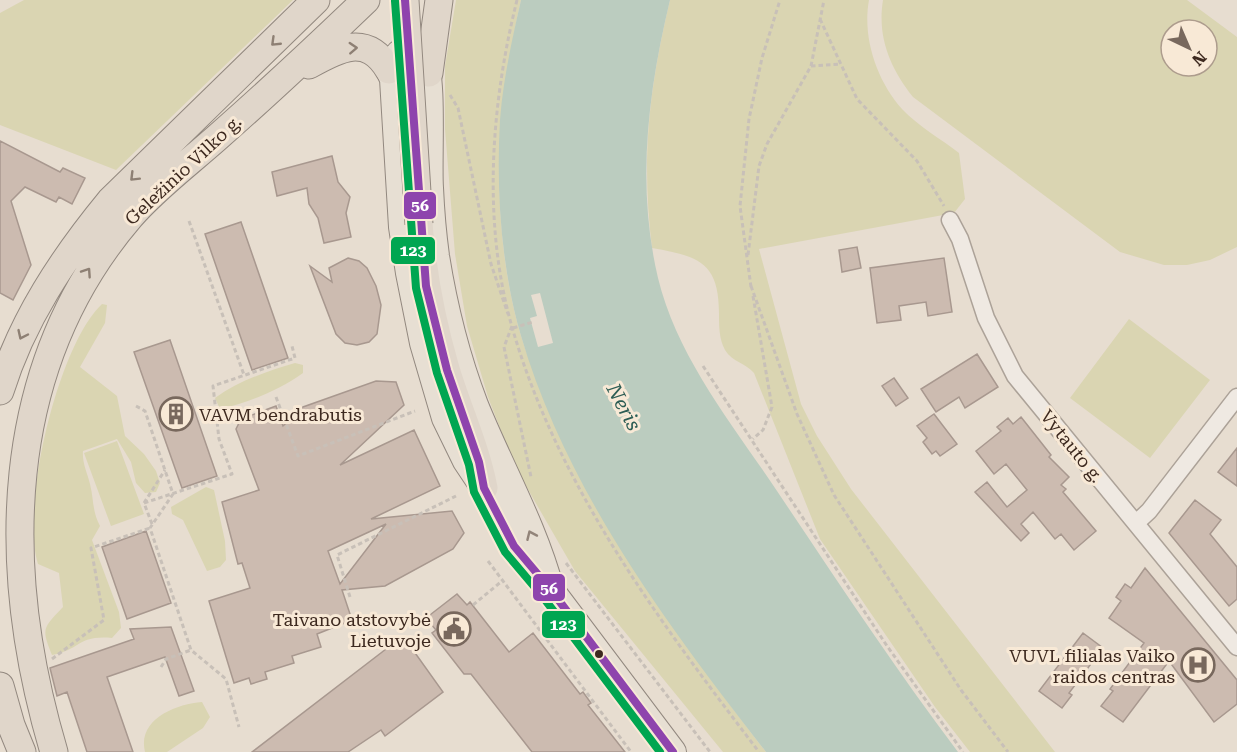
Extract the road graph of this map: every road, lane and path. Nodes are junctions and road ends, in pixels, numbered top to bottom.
1 (316, 0) edge
2 (366, 0) edge
3 (405, 0) edge
4 (439, 0) edge
5 (517, 0) edge
6 (780, 0) edge
7 (824, 0) edge
8 (819, 17) junction
9 (841, 64) junction
10 (811, 66) junction
11 (390, 70) junction
12 (282, 80) junction
13 (439, 82) junction
14 (950, 220) joint
15 (189, 221) dead end
16 (748, 260) junction
17 (751, 286) junction
18 (532, 322) dead end
19 (512, 327) junction
20 (292, 346) dead end
21 (703, 366) dead end
22 (244, 375) junction
23 (0, 391) edge
24 (276, 397) dead end
25 (1237, 397) edge
26 (136, 406) dead end
27 (415, 411) dead end
28 (753, 439) junction
29 (165, 470) junction
30 (531, 478) dead end
31 (484, 488) junction
32 (173, 494) junction
33 (456, 496) dead end
34 (144, 503) junction
35 (1136, 523) junction
36 (151, 526) junction
37 (561, 557) dead end
38 (488, 561) dead end
39 (502, 581) junction
40 (551, 590) junction
41 (350, 597) dead end
42 (472, 605) dead end
43 (1237, 647) edge
44 (191, 650) junction
45 (51, 660) dead end
46 (161, 668) dead end
47 (0, 686) edge
48 (239, 727) dead end
49 (22, 752) edge
50 (54, 752) edge
51 (631, 752) edge
52 (673, 752) edge
53 (710, 752) edge
54 (759, 752) edge
55 (963, 752) edge
56 (1008, 752) edge

1 -> 23 highway, Geležinio Vilko g.
2 - 12 highway, Geležinio Vilko g.
3 - 31 highway, bridge
4 - 13 highway
5 - 19 path
6 - 16 path
7 - 8 path
8 - 9 path
8 - 10 path
9 - 10 path
9 - 14 path
10 - 16 path
12 -> 11 highway
11 - 13 main road
11 - 31 main road
50 -> 12 highway, Geležinio Vilko g.
13 - 19 path
40 -> 13 main road
14 - 35 street, Vytauto g.
15 - 22 path
16 - 17 path
17 - 28 path
17 - 56 path
18 - 19 path
19 - 30 path
19 - 54 path
20 - 22 path
21 - 28 path
22 - 32 path
24 - 27 path
25 - 35 street
26 - 29 path
28 - 55 path
29 - 32 path
29 - 34 path
31 - 40 main road
32 - 34 path
32 - 36 path
33 - 41 path
34 - 36 path
35 - 43 street, Vytauto g.
36 - 44 path
36 - 45 path
37 - 53 path
38 - 39 path
39 - 42 path
39 - 51 path
40 - 52 main road
44 - 46 path
44 - 48 path
47 - 49 highway

